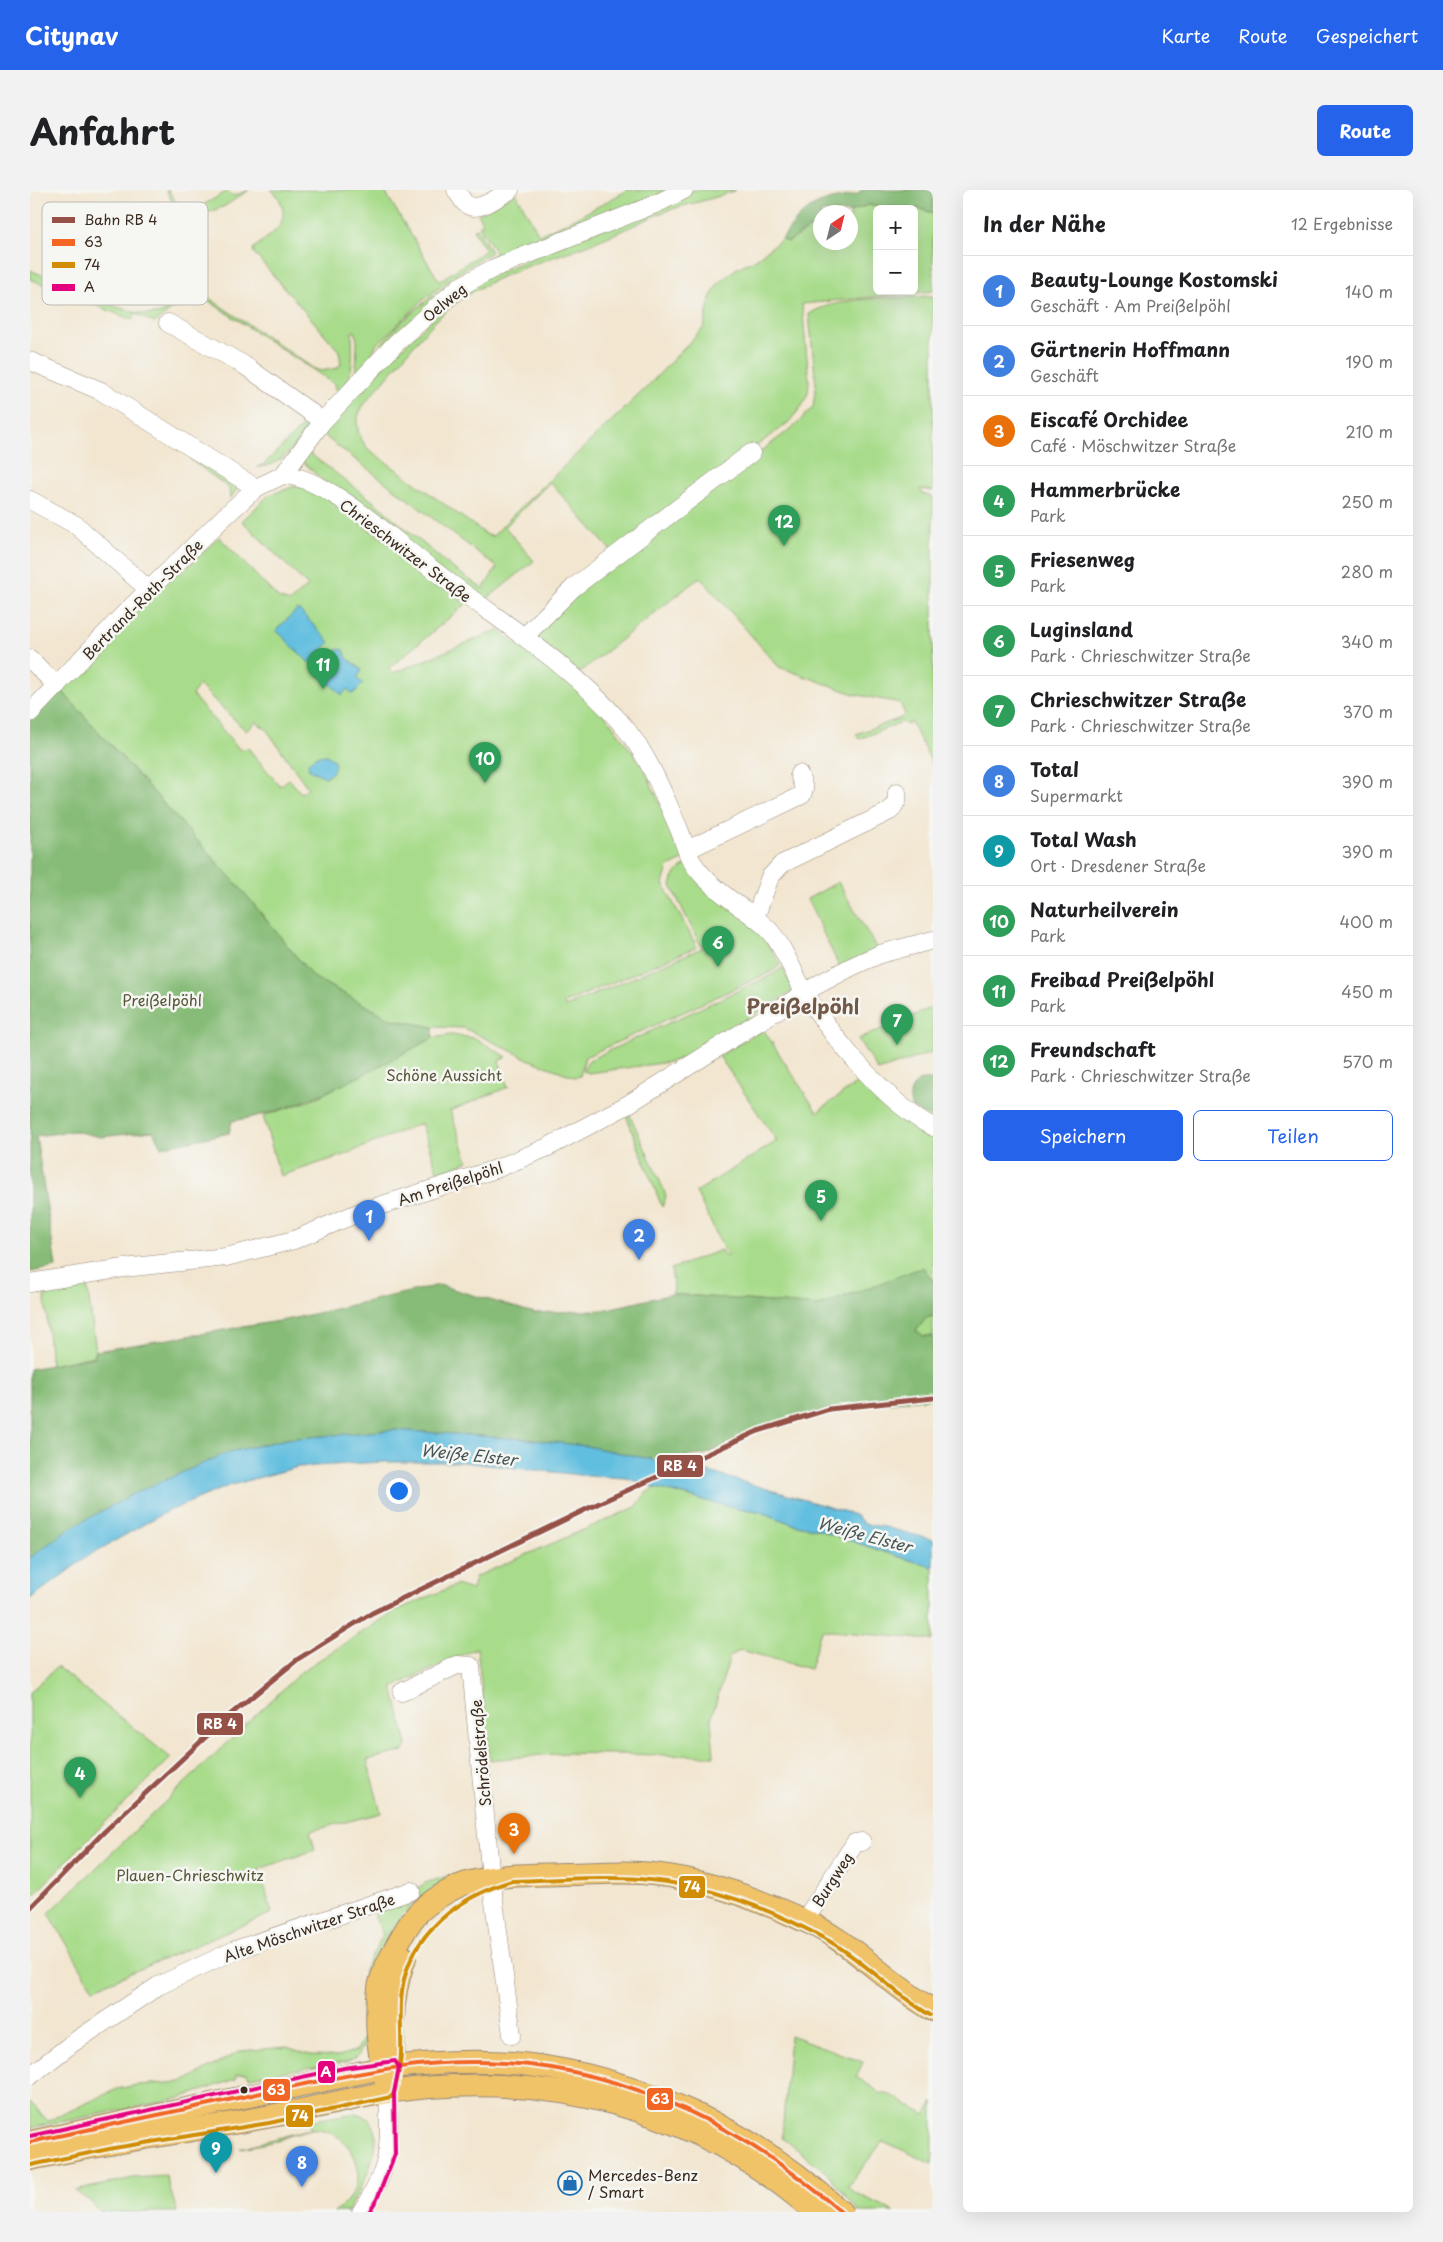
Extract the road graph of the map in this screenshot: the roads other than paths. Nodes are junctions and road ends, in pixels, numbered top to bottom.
1 (456, 190) edge
2 (510, 190) edge
3 (684, 190) edge
4 (168, 323) dead end
5 (30, 361) edge
6 (323, 421) junction
7 (751, 453) dead end
8 (283, 474) junction
9 (256, 488) junction
10 (30, 500) edge
11 (149, 590) junction
12 (525, 636) junction
13 (30, 659) edge
14 (57, 686) junction
15 (30, 712) edge
16 (799, 774) dead end
17 (897, 792) dead end
18 (688, 850) junction
19 (741, 908) junction
20 (933, 940) edge
21 (805, 993) junction
22 (933, 1127) edge
23 (30, 1282) edge
24 (402, 1692) dead end
25 (862, 1842) dead end
26 (491, 1879) junction
27 (411, 1891) dead end
28 (805, 1920) junction
29 (933, 2010) edge
30 (512, 2035) dead end
31 (388, 2068) junction
32 (30, 2076) edge
33 (388, 2092) junction
34 (30, 2142) edge
35 (30, 2159) edge
36 (361, 2212) edge
37 (815, 2212) edge
38 (841, 2212) edge

1 - 2 street
3 - 6 street, Oelweg
4 - 6 street
5 - 9 street
6 - 8 street, Oelweg
7 - 12 street
8 - 9 street, Oelweg
8 - 12 street, Chrieschwitzer Straße
9 - 11 street, Bertrand-Roth-Straße
10 - 11 street
11 - 14 street, Bertrand-Roth-Straße
12 - 18 street, Chrieschwitzer Straße
13 - 14 street
14 - 15 street, Bertrand-Roth-Straße
16 - 18 street
17 - 19 street
18 - 19 street, Chrieschwitzer Straße
19 - 21 street, Chrieschwitzer Straße
20 - 21 street, Am Preißelpöhl
21 - 22 street, Chrieschwitzer Straße
21 - 23 street, Am Preißelpöhl
24 - 26 street, Schrödelstraße
25 - 28 street, Burgweg
26 - 28 main road
26 - 30 street, Schrödelstraße
26 - 31 main road
27 - 32 street, Alte Möschwitzer Straße
28 - 29 main road
31 - 33 main road
31 - 34 main road
31 - 38 main road
33 - 35 main road
33 - 36 street
33 - 37 main road

